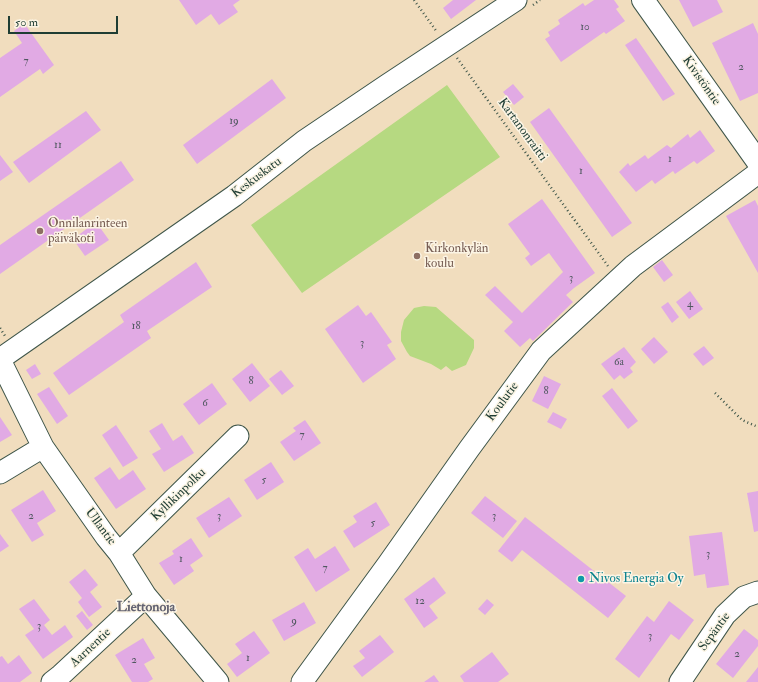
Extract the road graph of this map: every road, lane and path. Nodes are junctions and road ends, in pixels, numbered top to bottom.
1 (414, 0) edge
2 (516, 0) edge
3 (643, 0) edge
4 (448, 46) junction
5 (758, 162) edge
6 (758, 172) edge
7 (608, 266) dead end
8 (0, 360) edge
9 (715, 393) dead end
10 (758, 427) edge
11 (238, 436) dead end
12 (43, 447) junction
13 (0, 473) edge
14 (119, 553) junction
15 (758, 592) edge
16 (146, 596) junction
17 (310, 679) edge
18 (52, 682) edge
19 (218, 682) edge
20 (680, 682) edge

1 - 4 path, Kartanonraitti
2 - 4 street, Keskuskatu
3 - 5 main road, Kivistöntie
4 - 7 path, Kartanonraitti
4 - 8 street, Keskuskatu
6 - 17 street, Koulutie
8 - 12 street, Ullantie
9 - 10 path
11 - 14 street, Kyllikinpolku
12 - 13 street
12 - 14 street, Ullantie
14 - 16 street, Ullantie
15 - 20 street, Sepäntie
16 - 18 street, Aarnentie
16 - 19 street, Ullantie

